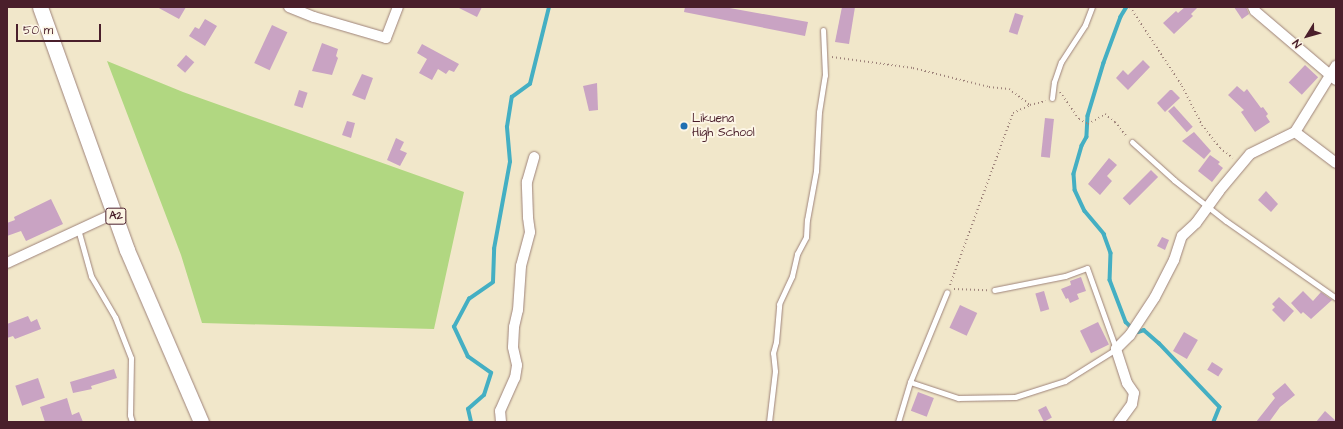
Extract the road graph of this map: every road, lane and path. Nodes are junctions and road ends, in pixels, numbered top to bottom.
1 (40, 7) edge
2 (289, 7) edge
3 (398, 7) edge
4 (1092, 7) edge
5 (1130, 7) edge
6 (1253, 7) edge
7 (823, 30) dead end
8 (824, 56) junction
9 (1336, 66) edge
10 (1333, 78) edge
11 (1054, 82) junction
12 (1052, 98) joint
13 (1030, 104) junction
14 (1295, 132) junction
15 (1132, 142) joint
16 (534, 157) dead end
17 (1336, 163) edge
18 (1240, 164) junction
19 (1208, 206) junction
20 (115, 213) junction
21 (78, 229) junction
22 (7, 263) edge
23 (994, 290) joint
24 (947, 292) junction
25 (1336, 298) edge
26 (1116, 349) junction
27 (910, 382) junction
28 (132, 422) edge
29 (201, 422) edge
30 (501, 422) edge
31 (769, 422) edge
32 (898, 422) edge
33 (1120, 422) edge

1 - 20 main road, A2
2 - 3 street
4 - 11 lane
5 - 18 path
6 - 10 street
7 - 8 lane
8 - 13 path
8 - 31 lane
9 - 10 street
10 - 14 street
11 - 12 lane
11 - 15 path
12 - 13 path
13 - 24 path
14 - 17 street
14 - 18 street
15 - 19 lane
16 - 30 street
18 - 19 street
19 - 25 lane
19 - 26 street
20 - 21 street
20 - 29 main road, A2
21 - 22 street
21 - 28 lane
23 - 24 path
23 - 26 lane
24 - 27 lane
26 - 27 lane
26 - 33 street
27 - 32 lane

